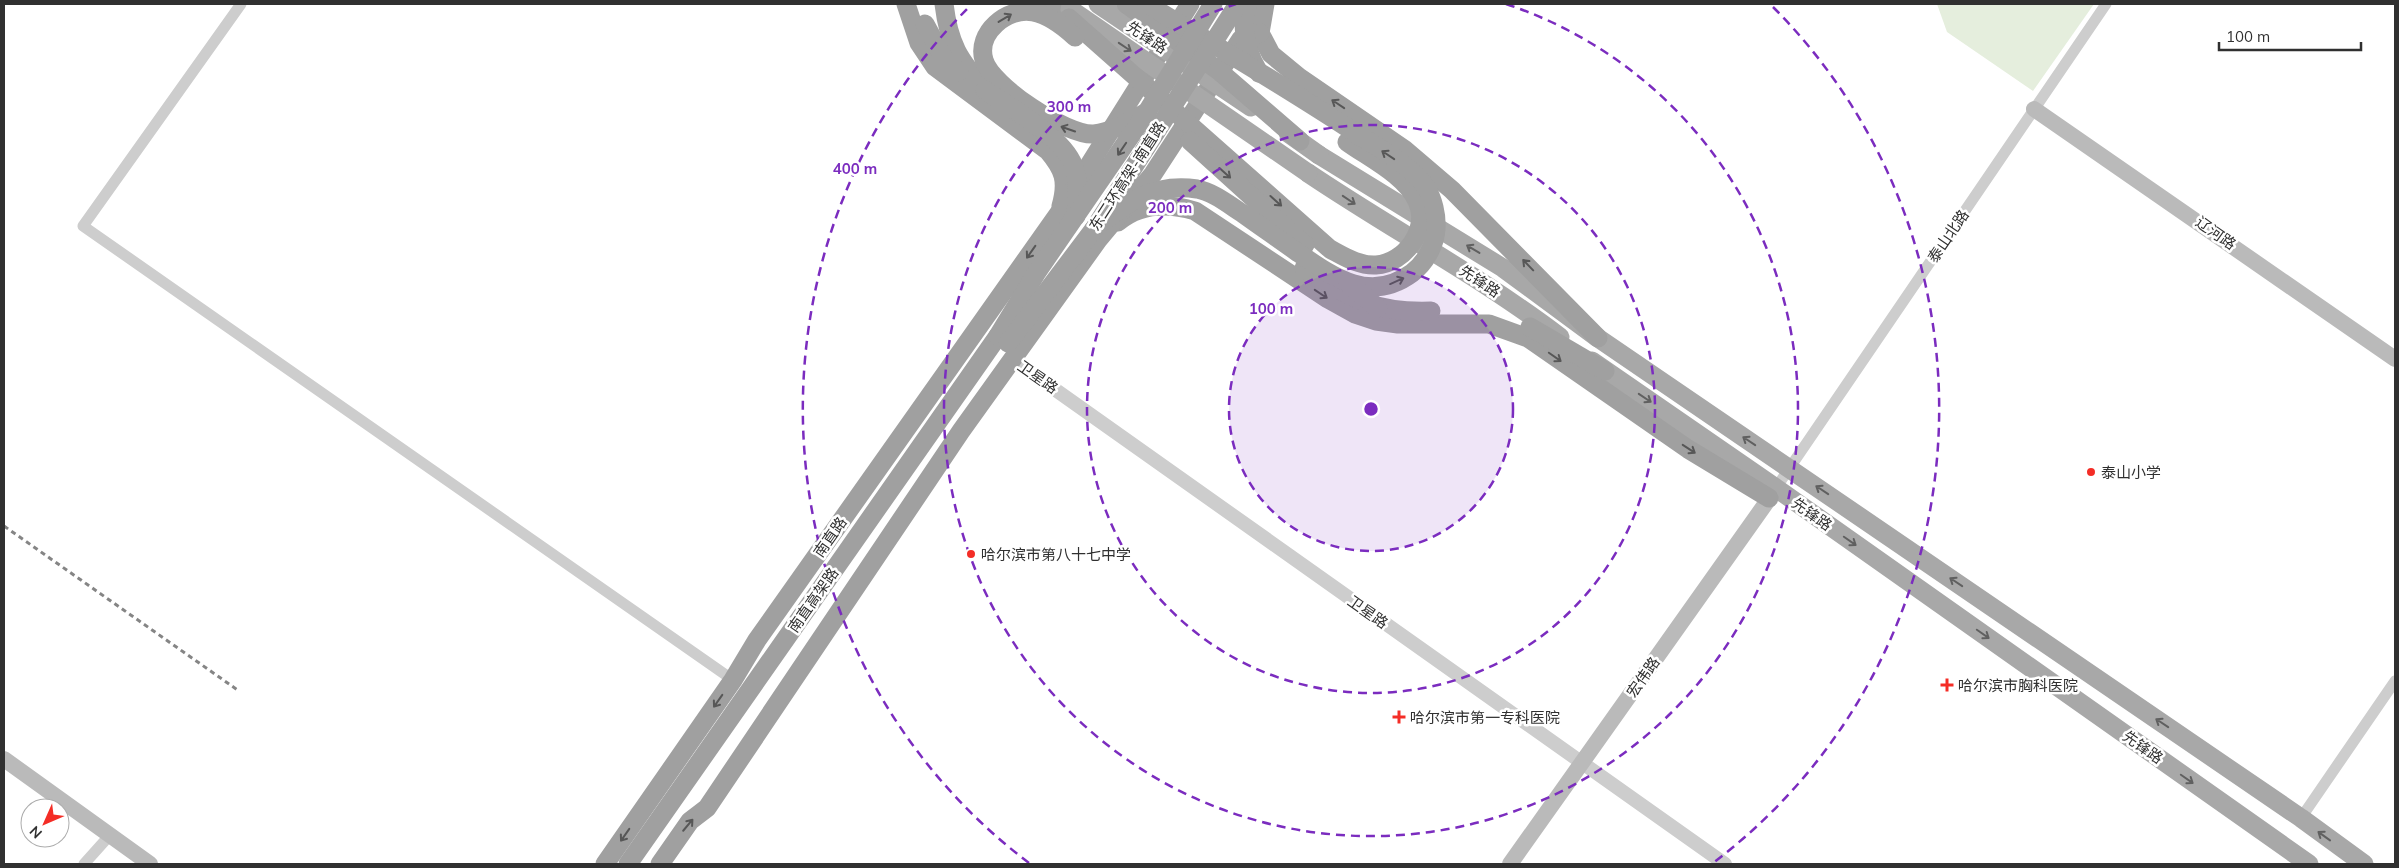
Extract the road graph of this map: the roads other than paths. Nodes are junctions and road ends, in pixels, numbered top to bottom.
1 (241, 4) edge
2 (906, 4) edge
3 (917, 4) edge
4 (944, 4) edge
5 (1051, 4) edge
6 (1098, 4) edge
7 (1126, 4) edge
8 (1148, 4) edge
9 (1213, 4) edge
10 (1238, 4) edge
11 (1248, 4) edge
12 (1265, 4) edge
13 (2106, 4) edge
14 (1185, 6) edge
15 (1067, 10) edge
16 (1260, 33) junction
17 (1241, 39) junction
18 (985, 90) junction
19 (2036, 105) junction
20 (1147, 112) junction
21 (1300, 141) junction
22 (1167, 189) junction
23 (1068, 215) junction
24 (1096, 234) junction
25 (1037, 272) junction
26 (1057, 281) junction
27 (1378, 308) junction
28 (1598, 338) junction
29 (1006, 346) junction
30 (2395, 350) edge
31 (2395, 359) edge
32 (1605, 371) junction
33 (1790, 468) junction
34 (1773, 493) junction
35 (757, 640) junction
36 (733, 680) junction
37 (2395, 681) edge
38 (4, 759) edge
39 (1582, 764) junction
40 (707, 808) junction
41 (2301, 818) junction
42 (110, 835) junction
43 (84, 864) edge
44 (150, 864) edge
45 (605, 864) edge
46 (628, 864) edge
47 (643, 864) edge
48 (660, 864) edge
49 (1510, 864) edge
50 (1725, 864) edge
51 (2309, 864) edge
52 (2364, 864) edge

1 - 36 street
2 - 23 highway
3 - 18 highway
4 - 18 highway
5 - 15 highway
6 - 21 main road, 先锋路, bridge
7 - 21 highway, bridge
22 -> 8 highway, bridge
9 - 20 highway, 东二环高架-南直路, bridge
10 - 24 highway, 东二环高架-南直路, bridge
15 -> 11 highway, bridge
12 - 16 highway
13 - 19 street, 泰山北路
14 - 17 highway
14 - 23 highway
15 -> 32 main road, 先锋路, bridge
16 - 17 highway
28 -> 16 highway
17 - 24 highway
18 - 23 highway, bridge
19 - 30 main road, 辽河路
19 - 31 main road, 辽河路
19 - 33 street, 泰山北路
20 -> 23 highway, 东二环高架-南直路, bridge
20 -> 27 highway, bridge
28 -> 21 main road, 先锋路, bridge
22 - 24 highway, bridge
22 - 27 highway, bridge
23 - 24 street
23 - 25 highway, 东二环高架-南直路, bridge
23 -> 35 highway, 南直路
24 - 26 highway, 东二环高架-南直路, bridge
24 - 29 highway
24 -> 34 highway
25 - 29 highway, 东二环高架-南直路, bridge
25 - 35 highway, bridge
26 - 29 highway, 东二环高架-南直路, bridge
26 - 40 highway
27 - 32 highway
33 -> 28 main road, 先锋路
29 - 39 street, 卫星路
29 - 40 highway
29 - 46 highway, 南直高架路
29 - 47 highway, 南直高架路
32 -> 34 main road, 先锋路
33 - 34 street, 泰山北路
41 -> 33 main road, 先锋路
34 - 39 main road, 宏伟路
34 -> 51 main road, 先锋路
35 - 36 highway, 南直路
36 -> 45 highway, 南直路
37 - 41 street
38 - 42 main road
39 - 49 main road, 宏伟路
39 - 50 street, 卫星路
48 -> 40 highway
52 -> 41 main road, 先锋路
42 - 43 street
42 - 44 main road

